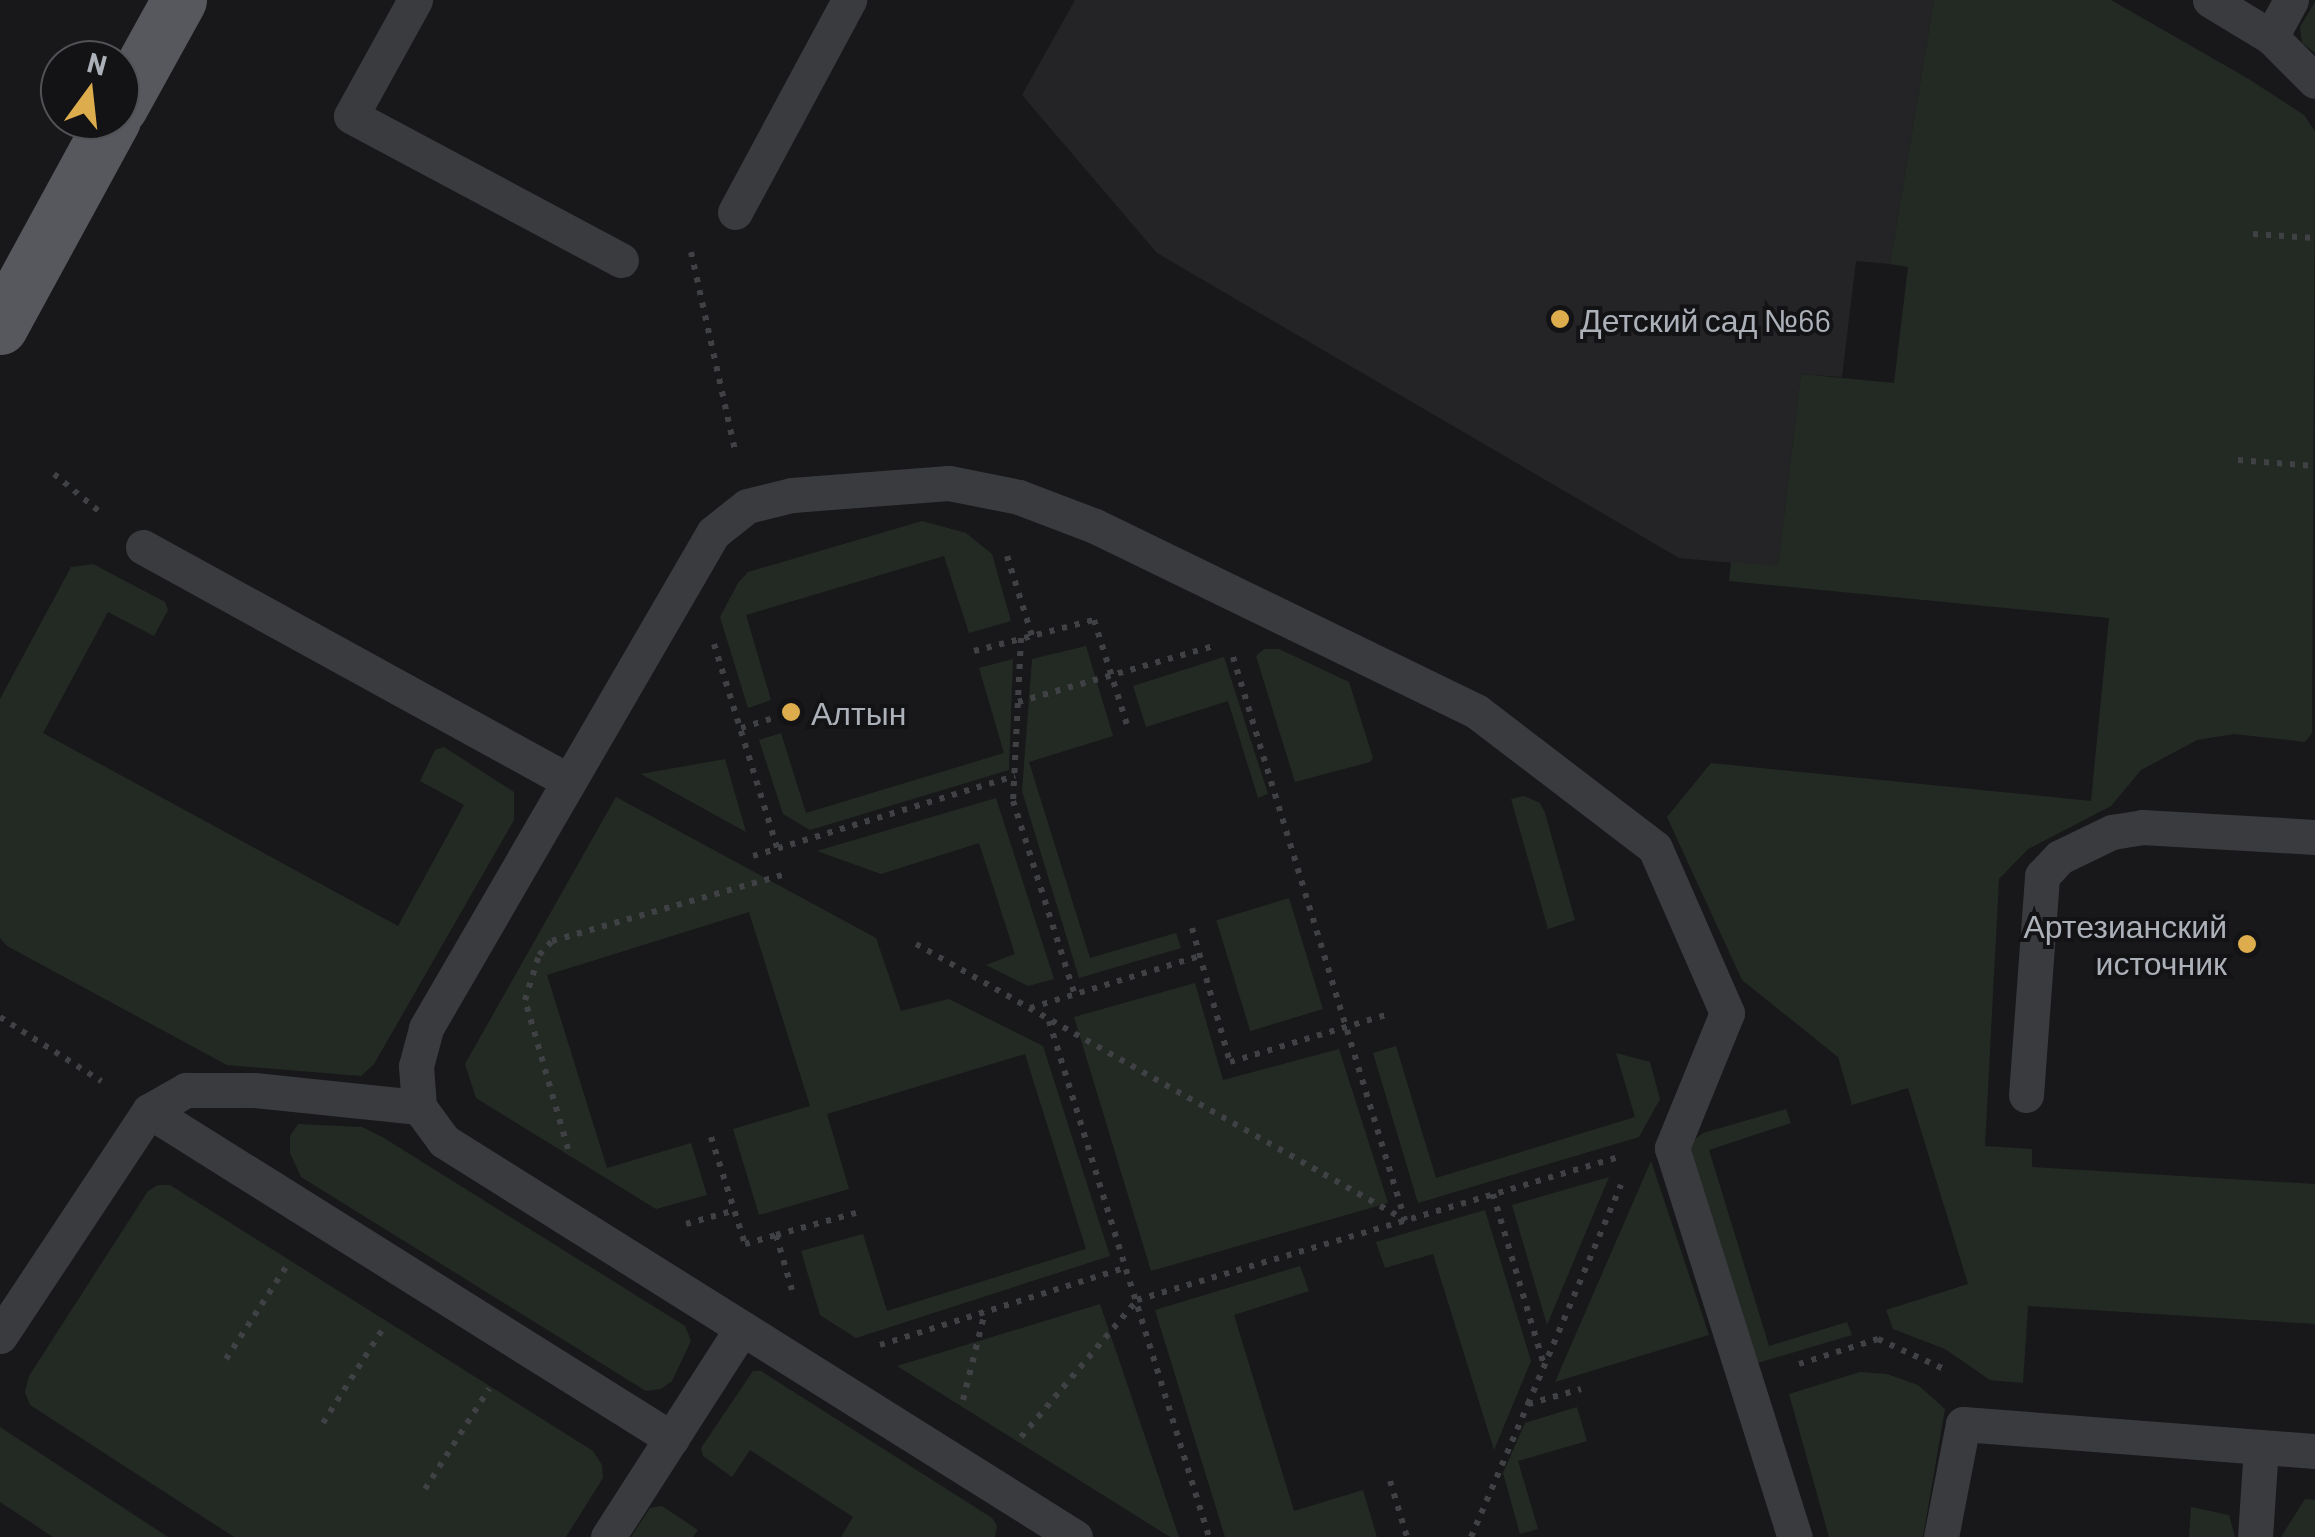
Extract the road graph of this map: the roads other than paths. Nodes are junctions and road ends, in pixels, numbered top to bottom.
1 (178, 0) edge
2 (415, 0) edge
3 (849, 0) edge
4 (2210, 0) edge
5 (2291, 0) edge
6 (2271, 37) junction
7 (140, 70) edge
8 (2315, 82) edge
9 (102, 140) edge
10 (735, 212) road end
11 (621, 260) road end
12 (0, 326) edge
13 (143, 548) dead end
14 (570, 780) junction
15 (2315, 837) edge
16 (2026, 1095) dead end
17 (418, 1107) junction
18 (149, 1111) junction
19 (742, 1328) junction
20 (0, 1336) edge
21 (672, 1439) junction
22 (2262, 1447) junction
23 (2315, 1451) edge
24 (1052, 1531) edge
25 (608, 1537) edge
26 (1795, 1537) edge
27 (1941, 1537) edge
28 (2255, 1537) edge

1 - 7 main road
2 - 11 lane
3 - 10 lane
4 - 6 lane
5 - 6 lane
6 - 8 lane
9 - 12 main road
13 - 14 lane
14 - 17 lane
14 - 26 lane
15 - 16 lane
17 - 18 lane
17 - 19 lane
18 - 20 lane
18 - 21 lane
19 - 21 lane
19 - 24 lane
21 - 25 lane
22 - 23 lane
22 - 27 lane
22 - 28 lane

